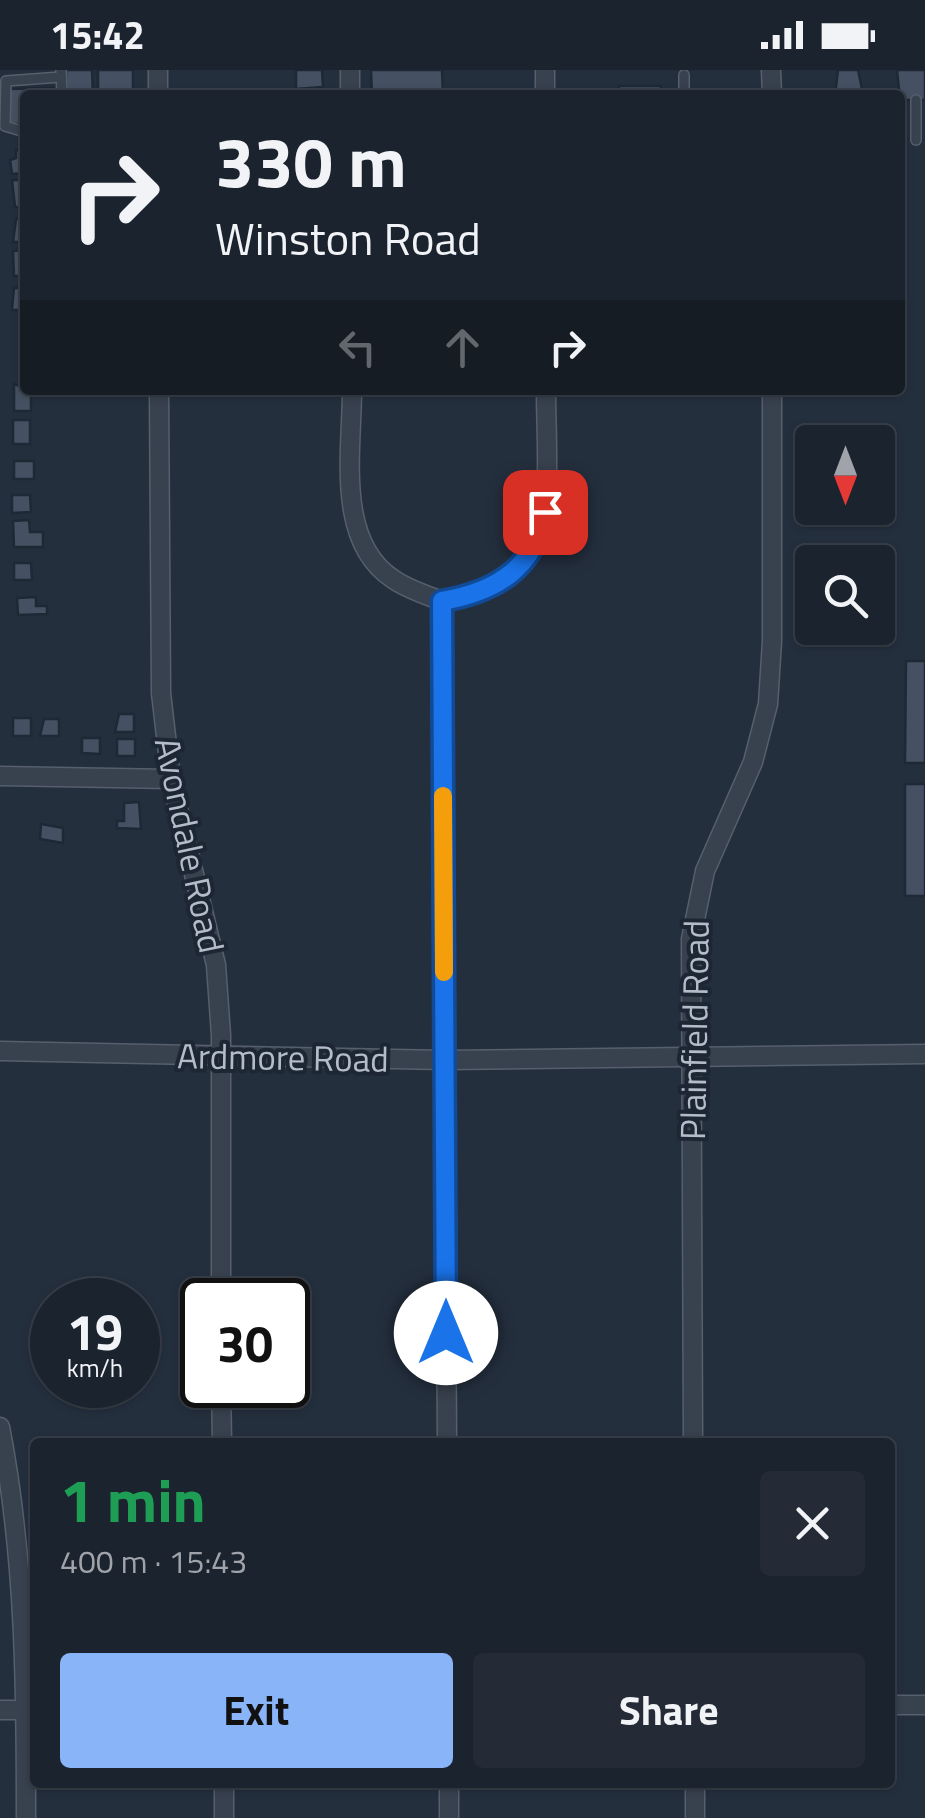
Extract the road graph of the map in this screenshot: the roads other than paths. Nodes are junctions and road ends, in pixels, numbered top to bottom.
1 (61, 73) edge
2 (684, 74) dead end
3 (684, 90) edge
4 (916, 100) dead end
5 (20, 130) edge
6 (916, 140) dead end
7 (159, 395) edge
8 (352, 395) edge
9 (546, 395) edge
10 (772, 395) edge
11 (442, 601) junction
12 (0, 776) edge
13 (170, 779) junction
14 (0, 1051) edge
15 (925, 1054) edge
16 (220, 1056) junction
17 (691, 1059) junction
18 (444, 1060) junction
19 (221, 1278) edge
20 (222, 1408) edge
21 (0, 1427) edge
22 (222, 1438) edge
23 (447, 1438) edge
24 (693, 1438) edge
25 (895, 1704) edge
26 (925, 1704) edge
27 (0, 1710) edge
28 (30, 1710) edge
29 (224, 1788) edge
30 (449, 1788) edge
31 (695, 1788) edge
32 (26, 1818) edge
33 (224, 1818) edge
34 (449, 1818) edge
35 (695, 1818) edge

1 - 5 lane
2 - 3 lane
4 - 6 lane
7 - 13 street, Avondale Road
8 - 11 street
9 - 11 street
10 - 17 street, Plainfield Road
11 - 18 street
12 - 13 street
13 - 16 street, Avondale Road
14 - 16 street, Ardmore Road
15 - 17 street, Ardmore Road
16 - 18 street, Ardmore Road
16 - 19 street, Avondale Road
17 - 18 street, Ardmore Road
17 - 24 street, Plainfield Road
18 - 23 street
20 - 22 street
21 - 28 street
25 - 26 street
27 - 28 street
28 - 32 street
29 - 33 street
30 - 34 street
31 - 35 street

